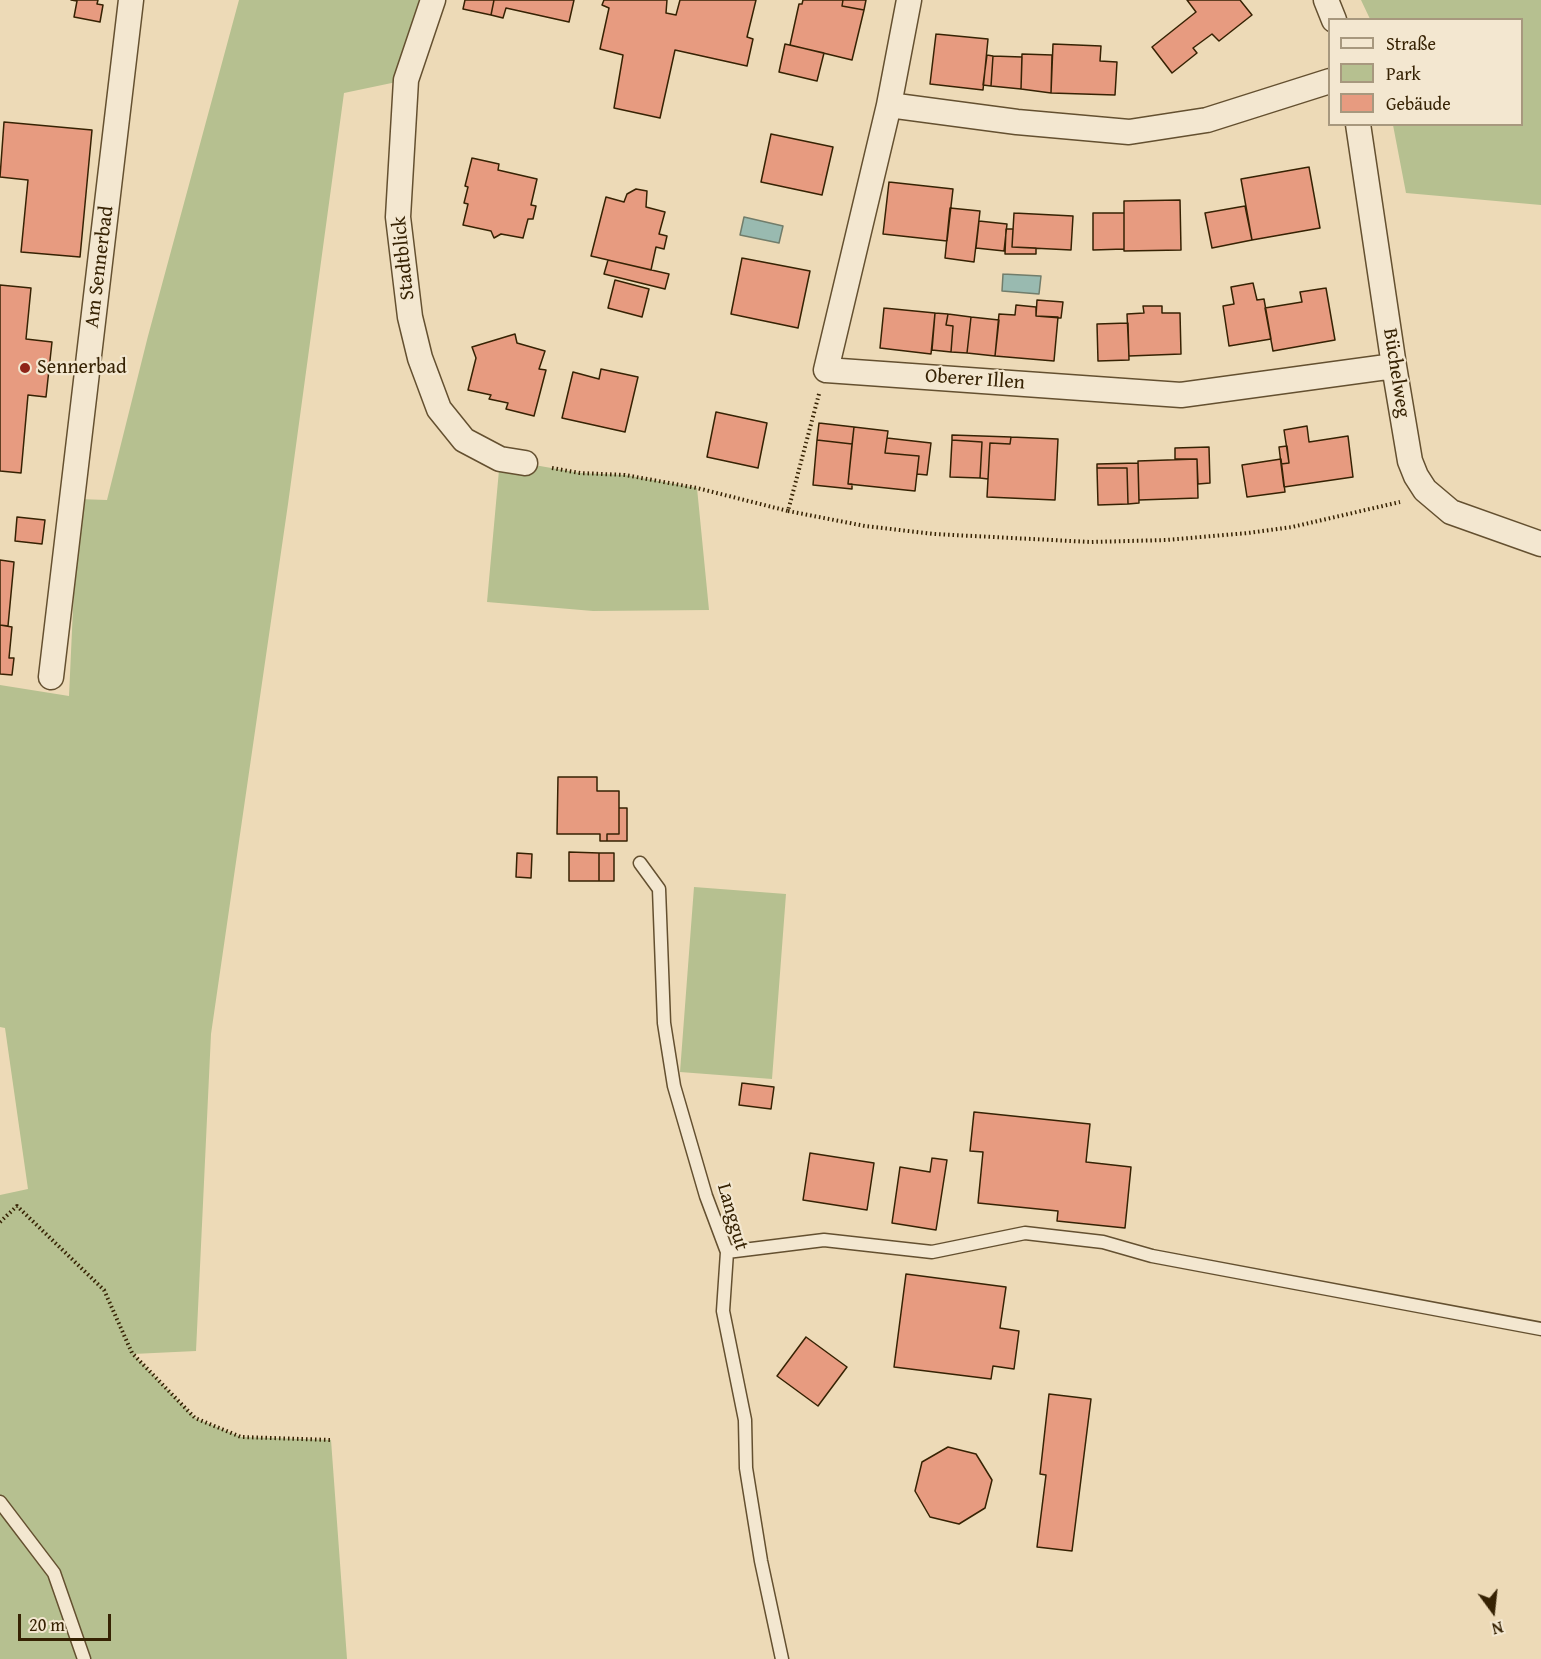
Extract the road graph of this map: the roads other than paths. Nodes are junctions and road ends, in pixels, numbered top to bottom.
1 (131, 0) edge
2 (433, 0) edge
3 (909, 0) edge
4 (1326, 0) edge
5 (1333, 18) edge
6 (1328, 81) edge
7 (889, 105) junction
8 (1358, 126) edge
9 (1394, 366) junction
10 (525, 464) road end
11 (1541, 544) edge
12 (51, 677) dead end
13 (640, 863) dead end
14 (727, 1252) junction
15 (1541, 1329) edge
16 (0, 1502) edge
17 (84, 1659) edge
18 (782, 1659) edge

1 - 12 street, Am Sennerbad
2 - 10 street, Stadtblick
3 - 7 street
4 - 5 street
6 - 7 street
7 - 9 street, Oberer Illen
8 - 9 street, Büchelweg
9 - 11 street, Büchelweg
13 - 14 lane, Langgut
14 - 15 lane
14 - 18 lane, Langgut
16 - 17 lane

